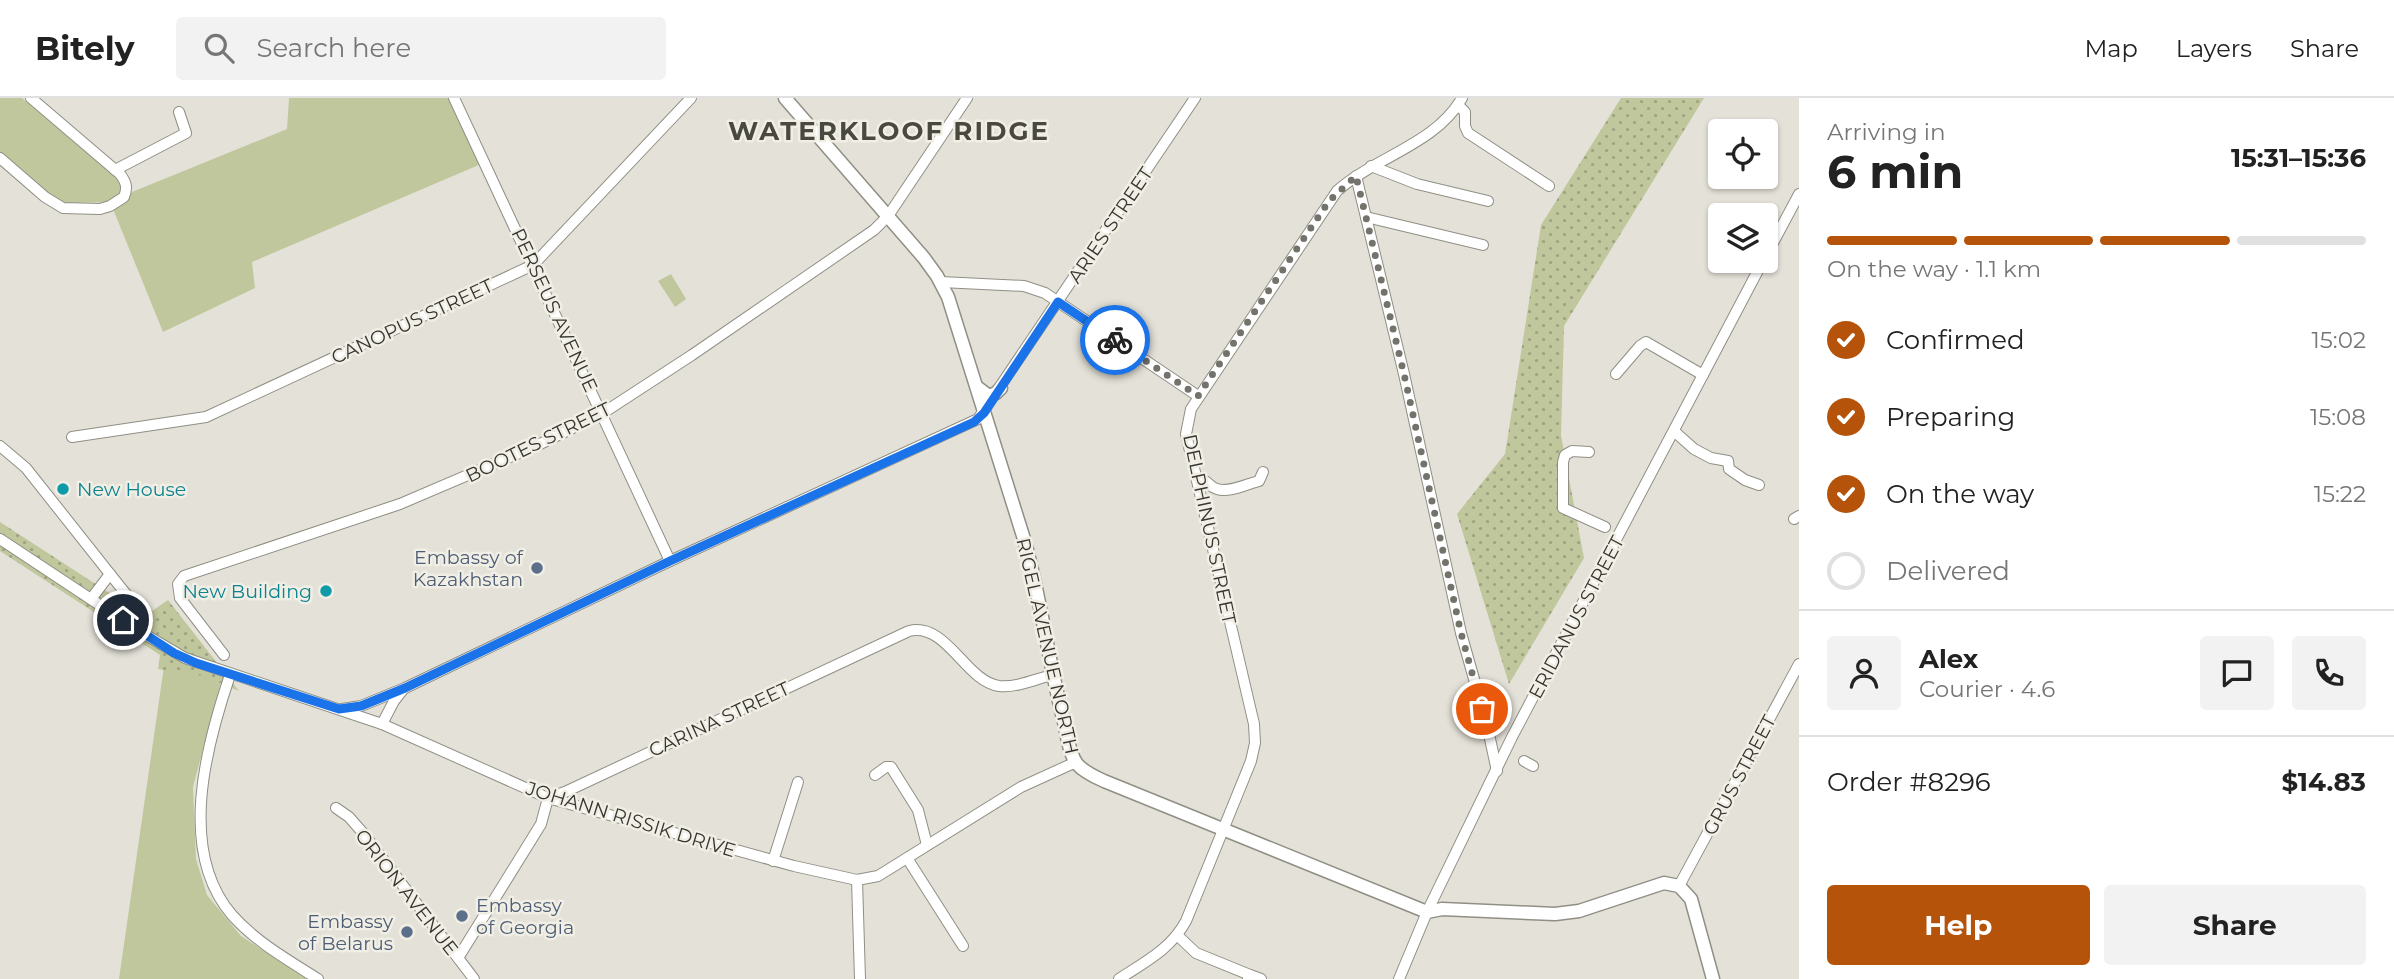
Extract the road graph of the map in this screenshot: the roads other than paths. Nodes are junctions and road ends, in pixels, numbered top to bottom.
1 (31, 98) edge
2 (454, 98) edge
3 (691, 98) edge
4 (785, 98) edge
5 (967, 98) edge
6 (1195, 98) edge
7 (1460, 101) edge
8 (178, 112) dead end
9 (0, 158) edge
10 (1371, 166) junction
11 (116, 170) junction
12 (1356, 176) junction
13 (1549, 186) dead end
14 (1799, 194) edge
15 (1488, 201) dead end
16 (888, 216) junction
17 (1366, 217) junction
18 (1778, 233) edge
19 (1483, 245) dead end
20 (533, 265) junction
21 (1757, 273) edge
22 (941, 282) junction
23 (1058, 302) junction
24 (1616, 374) dead end
25 (1703, 375) junction
26 (976, 387) junction
27 (1001, 388) junction
28 (1198, 396) junction
29 (603, 413) junction
30 (984, 413) junction
31 (1675, 432) junction
32 (72, 438) dead end
33 (0, 446) edge
34 (1589, 452) dead end
35 (1263, 472) dead end
36 (1198, 478) junction
37 (1759, 485) dead end
38 (1612, 530) junction
39 (0, 539) edge
40 (670, 561) junction
41 (110, 574) junction
42 (126, 594) dead end
43 (91, 599) junction
44 (224, 655) dead end
45 (1799, 664) edge
46 (1052, 674) junction
47 (230, 675) junction
48 (405, 688) junction
49 (339, 709) junction
50 (382, 724) junction
51 (1076, 762) junction
52 (1497, 772) junction
53 (875, 775) dead end
54 (798, 782) dead end
55 (548, 798) junction
56 (336, 808) dead end
57 (1225, 829) junction
58 (927, 845) junction
59 (907, 859) junction
60 (773, 861) junction
61 (858, 880) junction
62 (1679, 886) junction
63 (1427, 912) junction
64 (1178, 936) junction
65 (963, 946) dead end
66 (458, 958) junction
67 (1249, 977) edge
68 (318, 979) edge
69 (474, 979) edge
70 (860, 979) edge
71 (1119, 979) edge
72 (1261, 979) edge
73 (1399, 979) edge
74 (1713, 979) edge

1 - 11 street
2 - 20 street, PERSEUS AVENUE
3 - 20 street, CANOPUS STREET
4 - 16 main road, RIGEL AVENUE NORTH
5 - 16 street, BOOTES STREET
6 - 23 street, ARIES STREET
7 - 10 street, DELPHINUS STREET
7 - 13 street
8 - 11 street
9 - 11 street
10 - 12 street, DELPHINUS STREET
10 - 15 street
12 - 17 street
12 - 28 street, DELPHINUS STREET
14 - 18 street
16 - 22 main road, RIGEL AVENUE NORTH
16 - 29 street, BOOTES STREET
17 - 19 street
17 - 52 street
20 - 29 street, PERSEUS AVENUE
20 - 32 street, CANOPUS STREET
21 - 25 street, ERIDANUS STREET
22 - 23 street
22 - 26 main road, RIGEL AVENUE NORTH
23 - 27 street, ARIES STREET
23 - 28 street
24 - 25 street
25 - 31 street, ERIDANUS STREET
26 - 27 main road
26 - 30 main road, RIGEL AVENUE NORTH
27 - 30 street, ARIES STREET
28 - 36 street, DELPHINUS STREET
29 - 40 street, PERSEUS AVENUE
29 - 44 street, BOOTES STREET
30 - 40 street, ARIES STREET
30 - 46 main road, RIGEL AVENUE NORTH
31 - 37 street
31 - 38 street, ERIDANUS STREET
33 - 41 street
34 - 38 street
35 - 36 street
36 - 57 street, DELPHINUS STREET
38 - 52 street, ERIDANUS STREET
39 - 43 street, JOHANN RISSIK DRIVE
40 - 48 street, ARIES STREET
41 - 42 street
41 - 43 street
43 - 47 street, JOHANN RISSIK DRIVE
45 - 62 street, GRUS STREET
46 - 51 main road, RIGEL AVENUE NORTH
46 - 55 street, CARINA STREET
47 - 49 street, JOHANN RISSIK DRIVE
47 - 68 street
48 - 49 street, ARIES STREET
48 - 50 street
49 - 50 street, JOHANN RISSIK DRIVE
50 - 55 street, JOHANN RISSIK DRIVE
51 - 57 main road, RIGEL AVENUE NORTH
51 - 58 street
52 - 63 street, ERIDANUS STREET
53 - 58 street
54 - 60 street
55 - 60 street, JOHANN RISSIK DRIVE
55 - 66 street
56 - 66 street, ORION AVENUE
57 - 63 main road, RIGEL AVENUE NORTH
57 - 64 street, DELPHINUS STREET
58 - 59 street
59 - 61 street
59 - 65 street
60 - 61 street, JOHANN RISSIK DRIVE
61 - 70 street
62 - 63 main road
62 - 74 main road
63 - 73 street, ERIDANUS STREET
64 - 67 street
64 - 71 street, DELPHINUS STREET
66 - 69 street, ORION AVENUE
67 - 72 street

